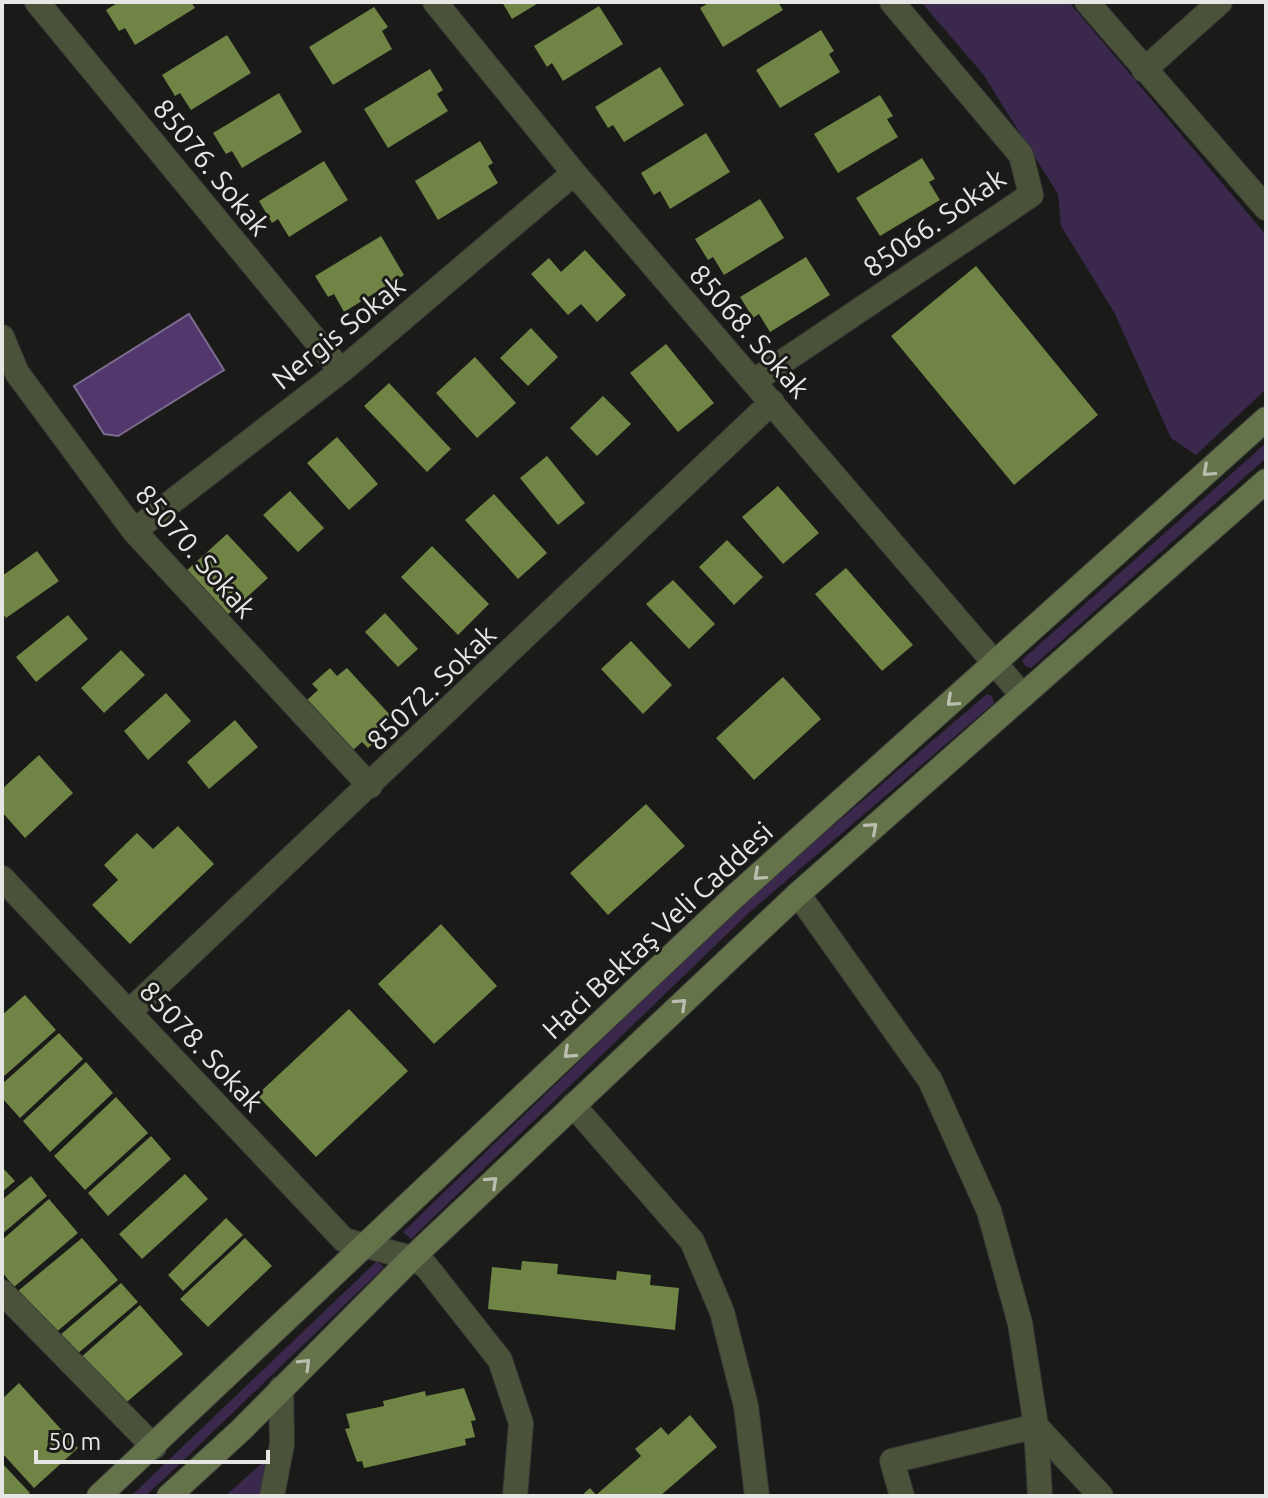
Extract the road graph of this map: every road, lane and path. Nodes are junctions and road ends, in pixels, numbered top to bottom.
1 (37, 2) edge
2 (435, 2) edge
3 (892, 2) edge
4 (1087, 2) edge
5 (1220, 2) edge
6 (1144, 70) junction
7 (574, 173) junction
8 (1266, 208) edge
9 (2, 337) edge
10 (341, 371) junction
11 (754, 381) junction
12 (772, 402) junction
13 (1266, 419) edge
14 (1266, 481) edge
15 (134, 531) junction
16 (995, 663) junction
17 (1023, 696) junction
18 (370, 786) junction
19 (2, 878) edge
20 (798, 894) junction
21 (129, 1012) junction
22 (573, 1105) junction
23 (365, 1245) junction
24 (412, 1258) junction
25 (2, 1292) edge
26 (281, 1388) junction
27 (1036, 1426) junction
28 (154, 1447) junction
29 (99, 1496) edge
30 (169, 1496) edge
31 (272, 1496) edge
32 (515, 1496) edge
33 (757, 1496) edge
34 (902, 1496) edge
35 (1040, 1496) edge
36 (1101, 1496) edge

1 - 10 street, 85076. Sokak
2 - 7 street, 85068. Sokak
3 - 11 street, 85066. Sokak
4 - 6 street
5 - 6 street
6 - 8 street
7 - 10 street, Nergis Sokak
7 - 11 street, 85068. Sokak
9 - 15 street, 85070. Sokak
10 - 15 street, Nergis Sokak
11 - 12 street, 85068. Sokak
12 - 16 street, 85068. Sokak
12 - 18 street, 85072. Sokak
13 -> 16 main road, Haci Bektaş Veli Caddesi
14 - 17 main road
15 - 18 street, 85070. Sokak
16 - 17 street, 85068. Sokak
16 -> 23 main road, Haci Bektaş Veli Caddesi
20 -> 17 main road
18 - 21 street, 85072. Sokak
19 - 21 street, 85078. Sokak
22 -> 20 main road
20 - 27 street
21 - 23 street, 85078. Sokak
24 -> 22 main road
22 - 33 street
23 - 24 street, 85078. Sokak
23 - 28 main road, Haci Bektaş Veli Caddesi
26 -> 24 main road
24 - 32 street
25 - 28 street
26 - 30 main road
26 - 31 street
27 - 34 street
27 - 35 street
27 - 36 street
28 - 29 main road, Haci Bektaş Veli Caddesi

